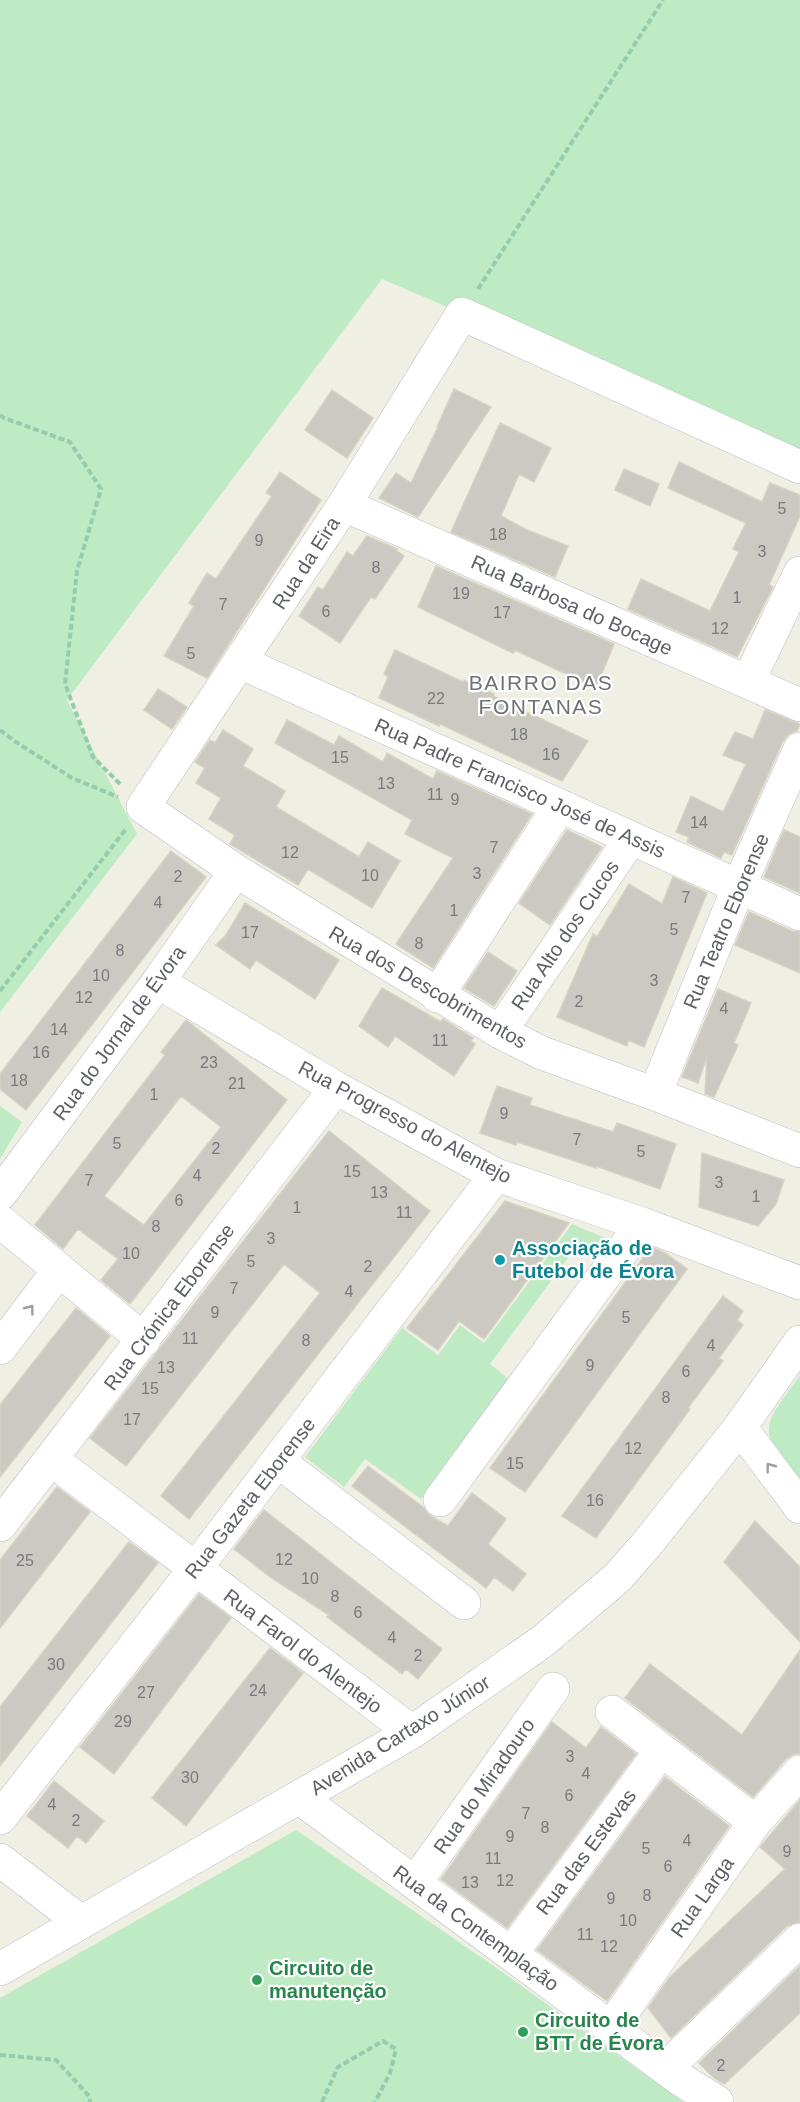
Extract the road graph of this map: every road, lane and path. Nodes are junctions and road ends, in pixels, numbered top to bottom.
1 (663, 0) edge
2 (462, 314) junction
3 (0, 415) edge
4 (800, 467) edge
5 (344, 505) junction
6 (800, 573) edge
7 (240, 662) junction
8 (748, 682) junction
9 (800, 705) edge
10 (0, 730) edge
11 (800, 749) edge
12 (143, 807) junction
13 (559, 807) junction
14 (631, 838) junction
15 (236, 871) junction
16 (739, 886) junction
17 (800, 914) edge
18 (158, 982) junction
19 (0, 991) edge
20 (437, 996) junction
21 (500, 1032) junction
22 (336, 1088) junction
23 (655, 1094) junction
24 (800, 1151) edge
25 (496, 1174) junction
26 (0, 1194) edge
27 (0, 1221) edge
28 (642, 1224) junction
29 (59, 1270) junction
30 (800, 1283) edge
31 (144, 1340) junction
32 (800, 1342) edge
33 (0, 1348) edge
34 (740, 1427) junction
35 (52, 1460) junction
36 (278, 1461) junction
37 (440, 1500) dead end
38 (800, 1507) edge
39 (0, 1525) edge
40 (195, 1569) junction
41 (464, 1603) dead end
42 (553, 1689) dead end
43 (612, 1712) dead end
44 (412, 1732) junction
45 (662, 1751) junction
46 (800, 1772) edge
47 (300, 1798) junction
48 (0, 1818) edge
49 (755, 1822) junction
50 (0, 1860) edge
51 (415, 1883) junction
52 (81, 1922) junction
53 (800, 1940) edge
54 (511, 1954) junction
55 (0, 1969) edge
56 (611, 2028) junction
57 (0, 2055) edge
58 (673, 2074) junction
59 (90, 2102) edge
60 (321, 2102) edge
61 (375, 2102) edge
62 (717, 2102) edge

1 - 2 path
2 - 4 street
2 - 5 street, Rua da Eira
3 - 12 path
5 - 7 street, Rua da Eira
5 - 8 street, Rua Barbosa do Bocage
6 - 8 street
7 - 12 street, Rua da Eira
7 - 13 street, Rua Padre Francisco José de Assis
8 - 9 street, Rua Barbosa do Bocage
10 - 12 path
11 - 16 street, Rua Teatro Eborense
12 - 15 street, Rua dos Descobrimentos
12 - 19 path
13 - 14 street, Rua Padre Francisco José de Assis
13 - 20 street
14 - 16 street, Rua Padre Francisco José de Assis
14 - 21 street, Rua Alto dos Cucos
15 - 18 street, Rua do Jornal de Évora
15 - 20 street, Rua dos Descobrimentos
16 - 17 street, Rua Padre Francisco José de Assis
16 - 23 street, Rua Teatro Eborense
18 - 22 street, Rua Progresso do Alentejo
18 - 26 street, Rua do Jornal de Évora
20 - 21 street, Rua dos Descobrimentos
21 - 23 street, Rua dos Descobrimentos
22 - 25 street, Rua Progresso do Alentejo
22 - 31 street, Rua Crónica Eborense
23 - 24 street, Rua dos Descobrimentos
25 - 28 street, Rua Progresso do Alentejo
25 - 36 street, Rua Gazeta Eborense
27 - 29 street
28 - 30 street, Rua Progresso do Alentejo
28 - 37 street
29 - 31 street
33 -> 29 street
31 - 35 street, Rua Crónica Eborense
32 - 34 street, Avenida Cartaxo Júnior
38 -> 34 street
34 - 44 street, Avenida Cartaxo Júnior
35 - 39 street, Rua Crónica Eborense
35 - 40 street, Rua Farol do Alentejo
36 - 40 street, Rua Gazeta Eborense
36 - 41 street
40 - 44 street, Rua Farol do Alentejo
40 - 48 street, Rua Gazeta Eborense
42 - 51 street, Rua do Miradouro
43 - 45 street
44 - 47 street, Avenida Cartaxo Júnior
45 - 49 street
45 - 54 street, Rua das Estevas
46 - 49 street, Rua Larga
47 - 51 street, Rua da Contemplação
47 - 52 street, Avenida Cartaxo Júnior
49 - 56 street, Rua Larga
50 - 52 street
51 - 54 street, Rua da Contemplação
52 - 55 street, Avenida Cartaxo Júnior
53 - 58 street
54 - 56 street, Rua da Contemplação
56 - 58 street, Rua da Contemplação
57 - 59 path
58 - 62 street, Rua da Contemplação
60 - 61 path

